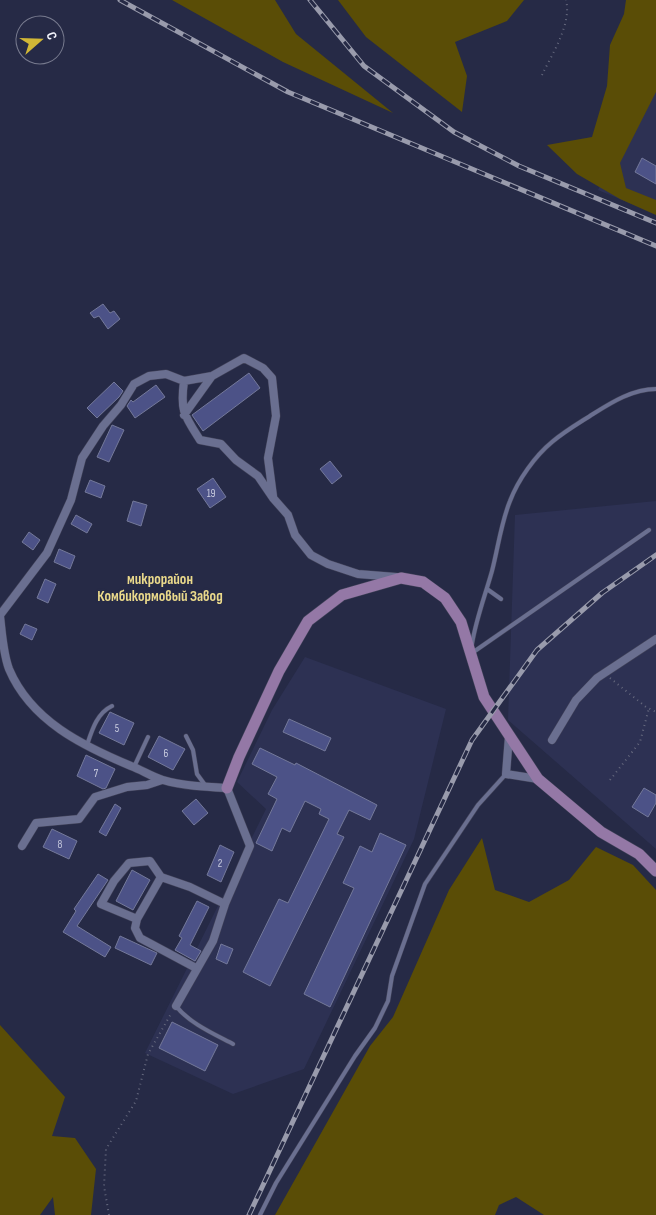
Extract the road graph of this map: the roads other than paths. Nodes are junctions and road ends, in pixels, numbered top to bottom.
1 (212, 376) junction
2 (184, 381) junction
3 (656, 389) edge
4 (184, 415) junction
5 (273, 498) junction
6 (650, 530) dead end
7 (401, 578) junction
8 (487, 589) junction
9 (500, 599) dead end
10 (0, 616) edge
11 (461, 622) junction
12 (475, 624) junction
13 (656, 639) edge
14 (470, 655) junction
15 (112, 706) dead end
16 (509, 734) junction
17 (186, 736) dead end
18 (148, 737) dead end
19 (552, 740) dead end
20 (87, 745) junction
21 (134, 767) junction
22 (506, 774) junction
23 (538, 779) junction
24 (162, 780) junction
25 (206, 787) junction
26 (227, 788) junction
27 (22, 846) dead end
28 (656, 871) edge
29 (161, 877) junction
30 (225, 904) junction
31 (137, 919) junction
32 (196, 968) junction
33 (176, 1006) joint
34 (233, 1044) dead end
35 (260, 1215) edge

1 - 2 street
1 - 4 street
1 - 5 street
2 - 4 street
2 - 10 street
3 - 8 lane
4 - 5 street
5 - 7 street
6 - 14 lane
7 - 11 street
7 - 26 street
8 - 9 lane
8 - 12 lane
10 - 20 street
11 - 12 lane
11 - 14 street
12 - 14 lane
13 - 19 street
14 - 16 street
15 - 20 lane
16 - 22 street
16 - 23 street
17 - 25 lane
18 - 21 lane
20 - 21 street
21 - 24 street
22 - 23 street
22 - 35 lane
23 - 28 street
24 - 25 street
24 - 27 street
25 - 26 street
26 - 30 street
29 - 30 street
29 - 31 street
29 - 31 street
30 - 32 street
31 - 32 street
32 - 33 street
33 - 34 lane

